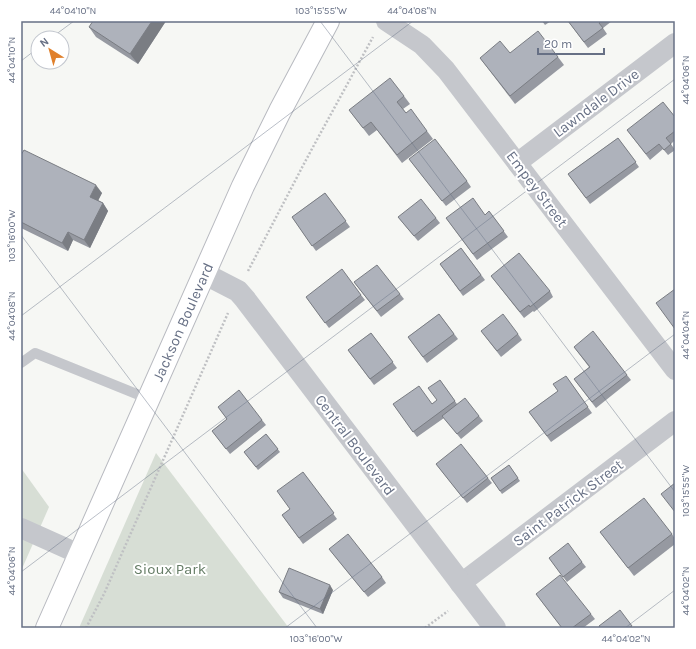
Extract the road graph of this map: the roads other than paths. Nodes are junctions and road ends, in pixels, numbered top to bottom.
1 (328, 21) edge
2 (380, 28) edge
3 (675, 42) edge
4 (517, 163) junction
5 (205, 274) junction
6 (21, 364) edge
7 (675, 370) edge
8 (149, 399) junction
9 (675, 421) edge
10 (21, 528) edge
11 (79, 554) junction
12 (460, 584) junction
13 (47, 628) edge
14 (494, 628) edge

1 - 5 main road, Jackson Boulevard
2 - 4 street, Empey Street
3 - 4 street, Lawndale Drive
4 - 7 street, Empey Street
5 - 8 main road, Jackson Boulevard
5 - 12 street, Central Boulevard
6 - 8 lane
8 - 11 main road, Jackson Boulevard
9 - 12 street, Saint Patrick Street
10 - 11 street
11 - 13 main road, Jackson Boulevard
12 - 14 street, Central Boulevard

